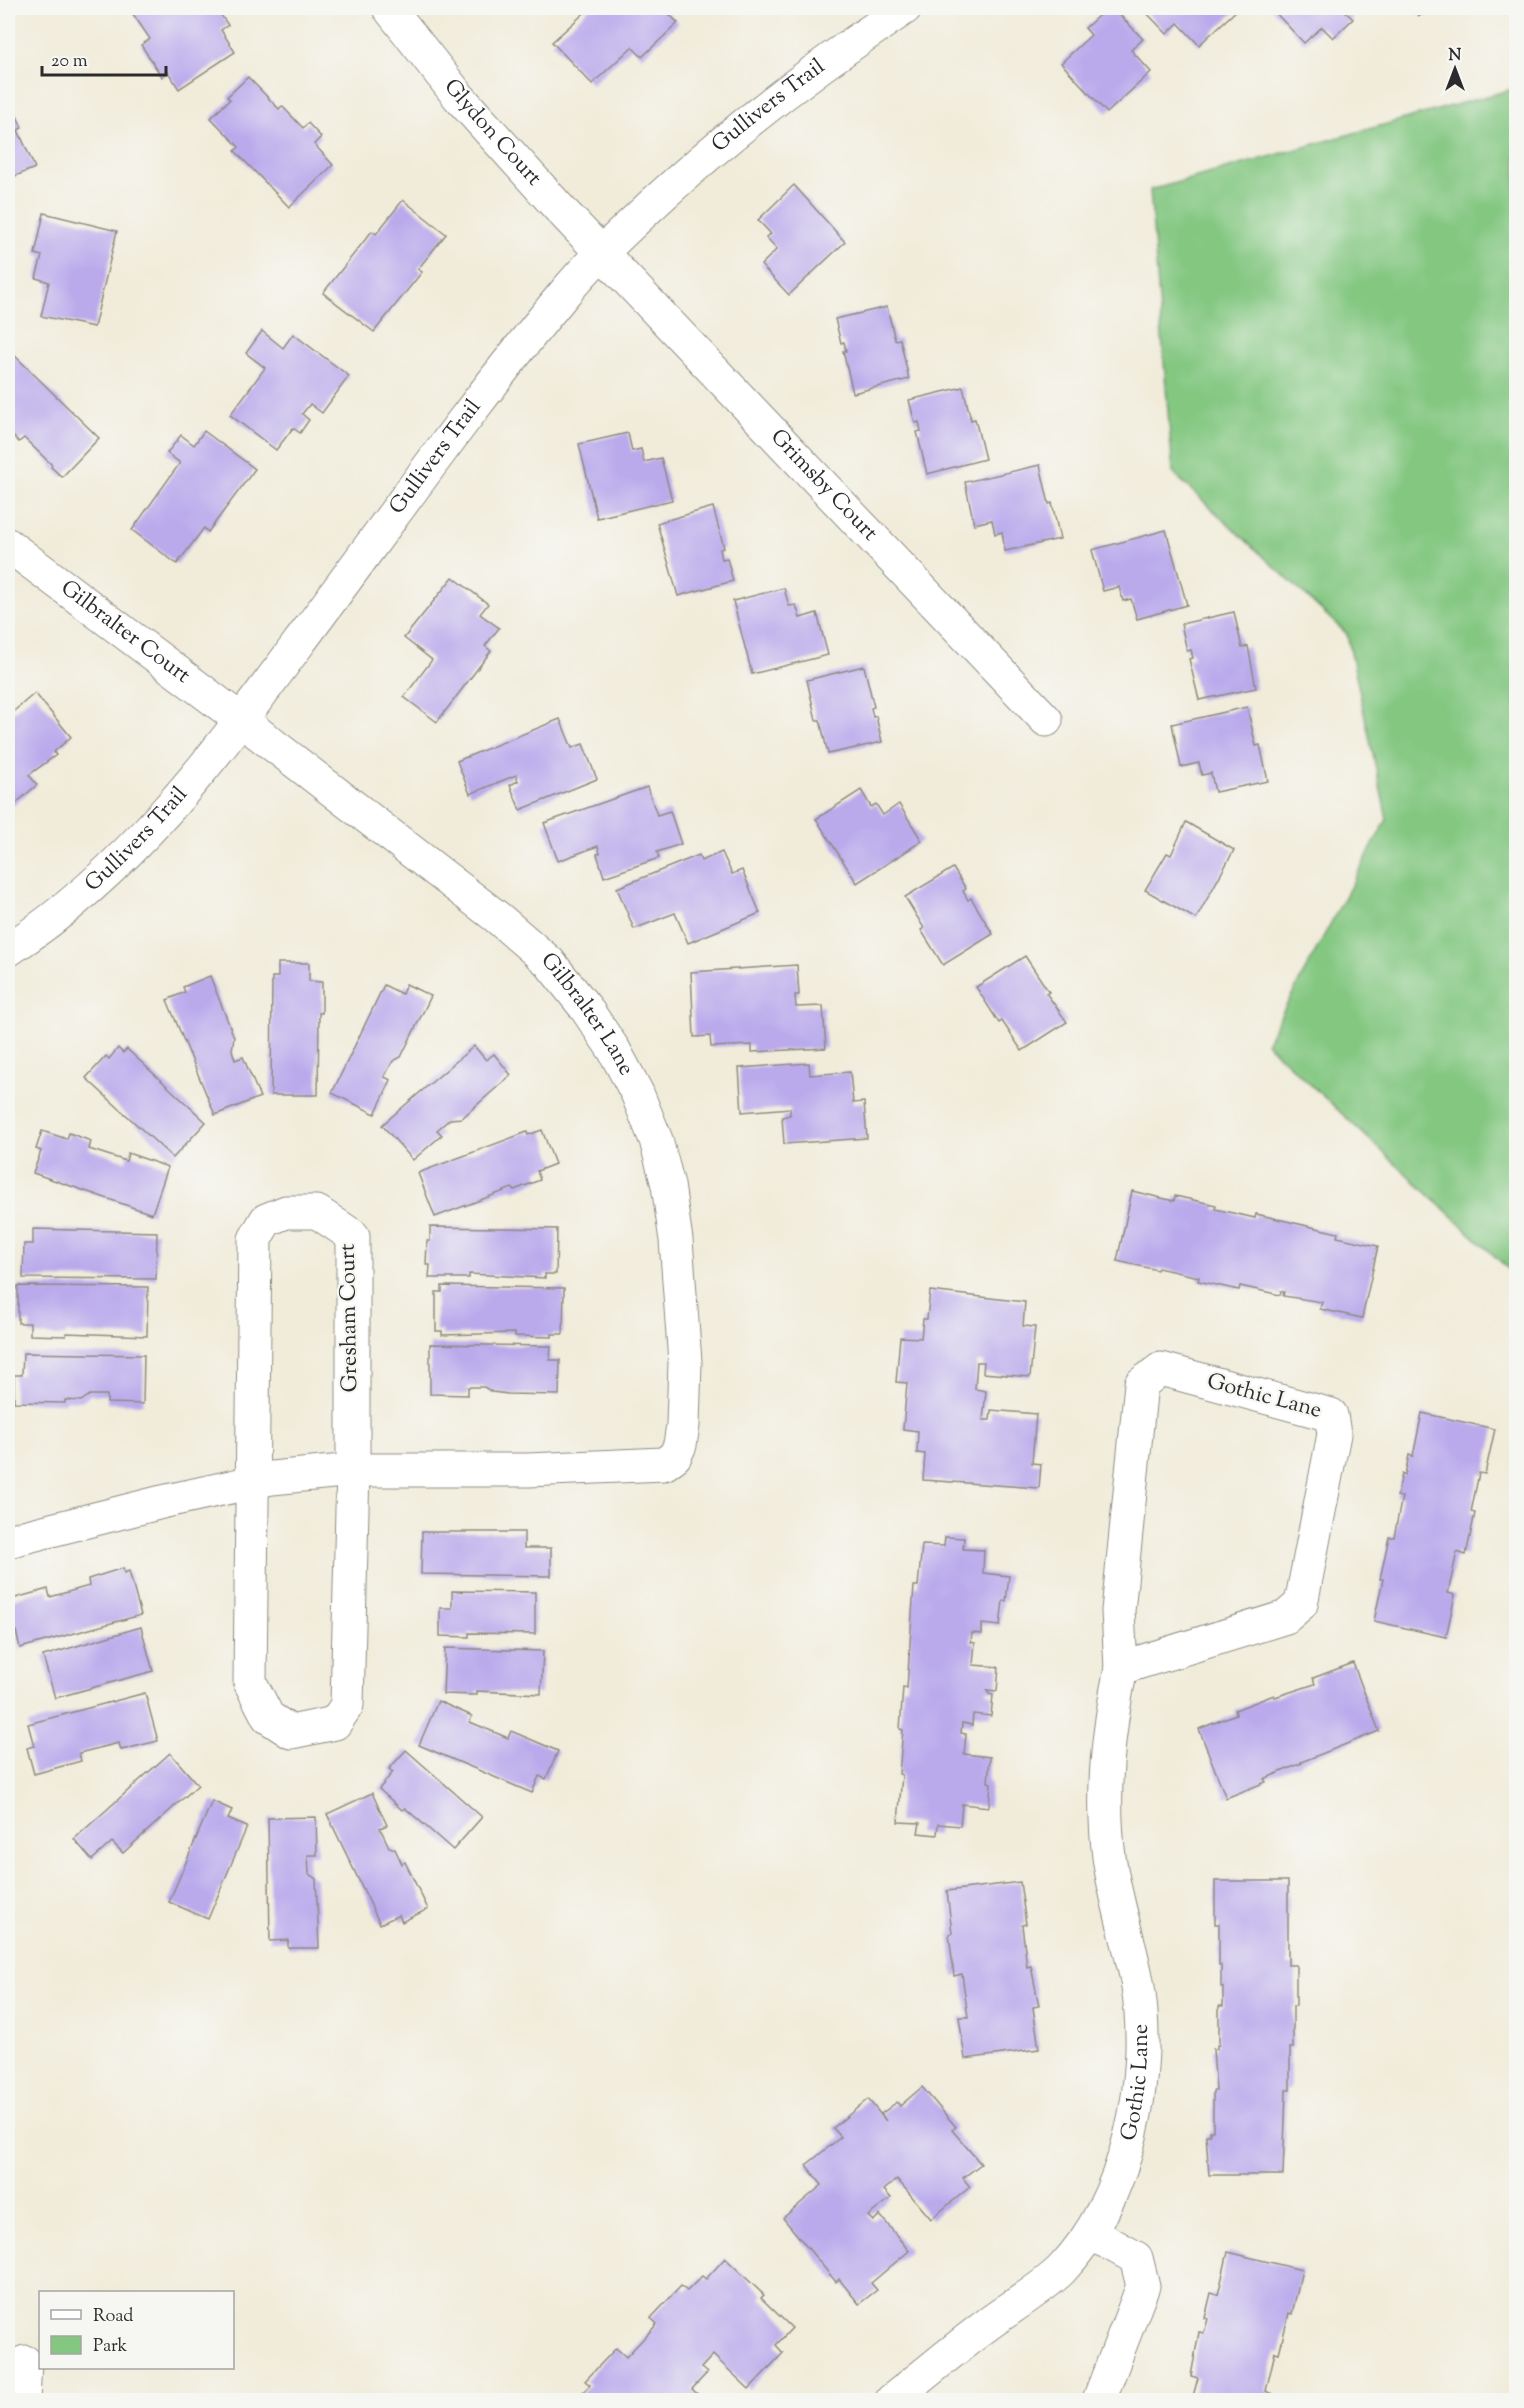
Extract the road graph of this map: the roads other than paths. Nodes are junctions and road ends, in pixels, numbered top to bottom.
1 (389, 8) edge
2 (905, 8) edge
3 (602, 252) junction
4 (8, 545) edge
5 (241, 720) junction
6 (1046, 720) dead end
7 (8, 950) edge
8 (353, 1470) junction
9 (252, 1482) junction
10 (8, 1541) edge
11 (1121, 1668) junction
12 (1091, 2233) junction
13 (26, 2362) dead end
14 (23, 2400) edge
15 (892, 2400) edge
16 (1100, 2400) edge

1 - 3 street, Glydon Court
2 - 3 street, Gullivers Trail
3 - 5 street, Gullivers Trail
3 - 6 street, Grimsby Court
4 - 5 street, Gilbralter Court
5 - 7 street, Gullivers Trail
5 - 8 street, Gilbralter Lane
8 - 9 street
8 - 9 street, Gresham Court
8 - 9 street, Gresham Court
9 - 10 street
11 - 11 street, Gothic Lane
11 - 12 street, Gothic Lane
12 - 15 street, Gothic Lane
12 - 16 street
13 - 14 street

